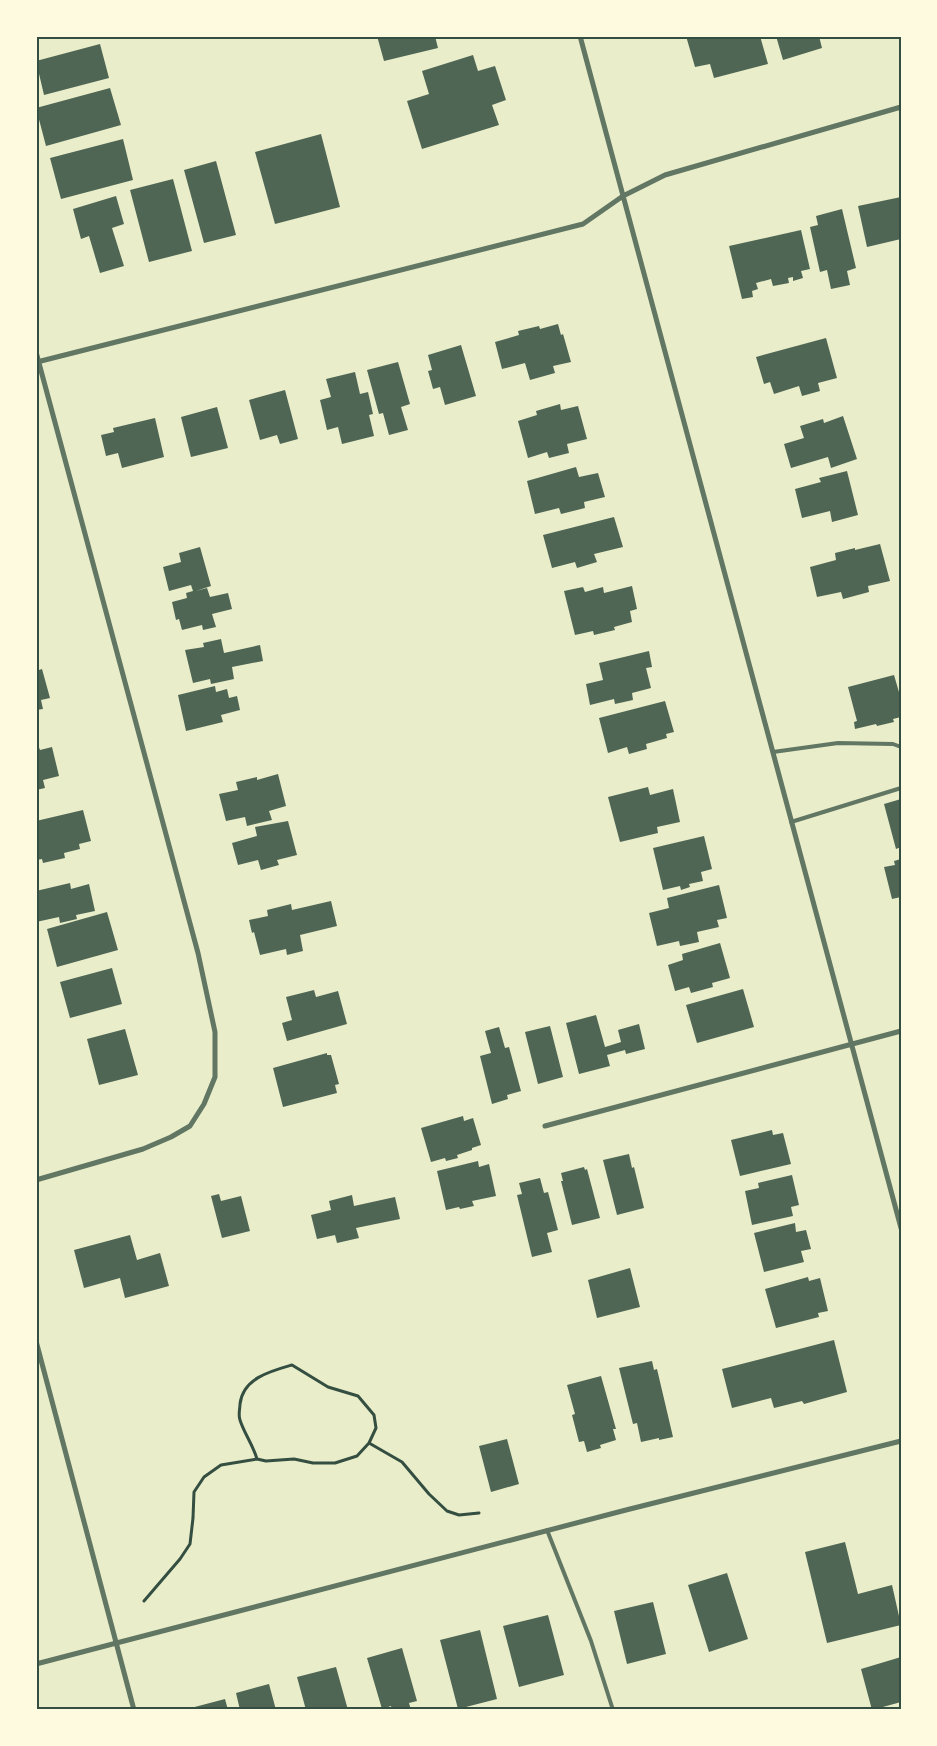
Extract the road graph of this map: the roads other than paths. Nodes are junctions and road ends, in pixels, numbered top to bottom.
1 (580, 36) edge
2 (901, 107) edge
3 (622, 196) junction
4 (36, 352) edge
5 (38, 362) edge
6 (901, 747) edge
7 (773, 752) junction
8 (901, 788) edge
9 (792, 822) junction
10 (901, 1031) edge
11 (851, 1044) junction
12 (545, 1126) dead end
13 (36, 1180) edge
14 (901, 1228) edge
15 (36, 1341) edge
16 (901, 1441) edge
17 (547, 1530) junction
18 (115, 1644) junction
19 (36, 1664) edge
20 (134, 1710) edge
21 (613, 1710) edge

1 - 3 street
2 - 3 street
3 - 5 street
3 - 7 street
4 - 5 street
5 - 13 street
6 - 7 lane
7 - 9 street
8 - 9 lane
9 - 11 street
10 - 11 street
11 - 12 street
11 - 14 street
15 - 18 street
16 - 17 street
17 - 18 street
17 - 21 lane
18 - 19 street
18 - 20 street

